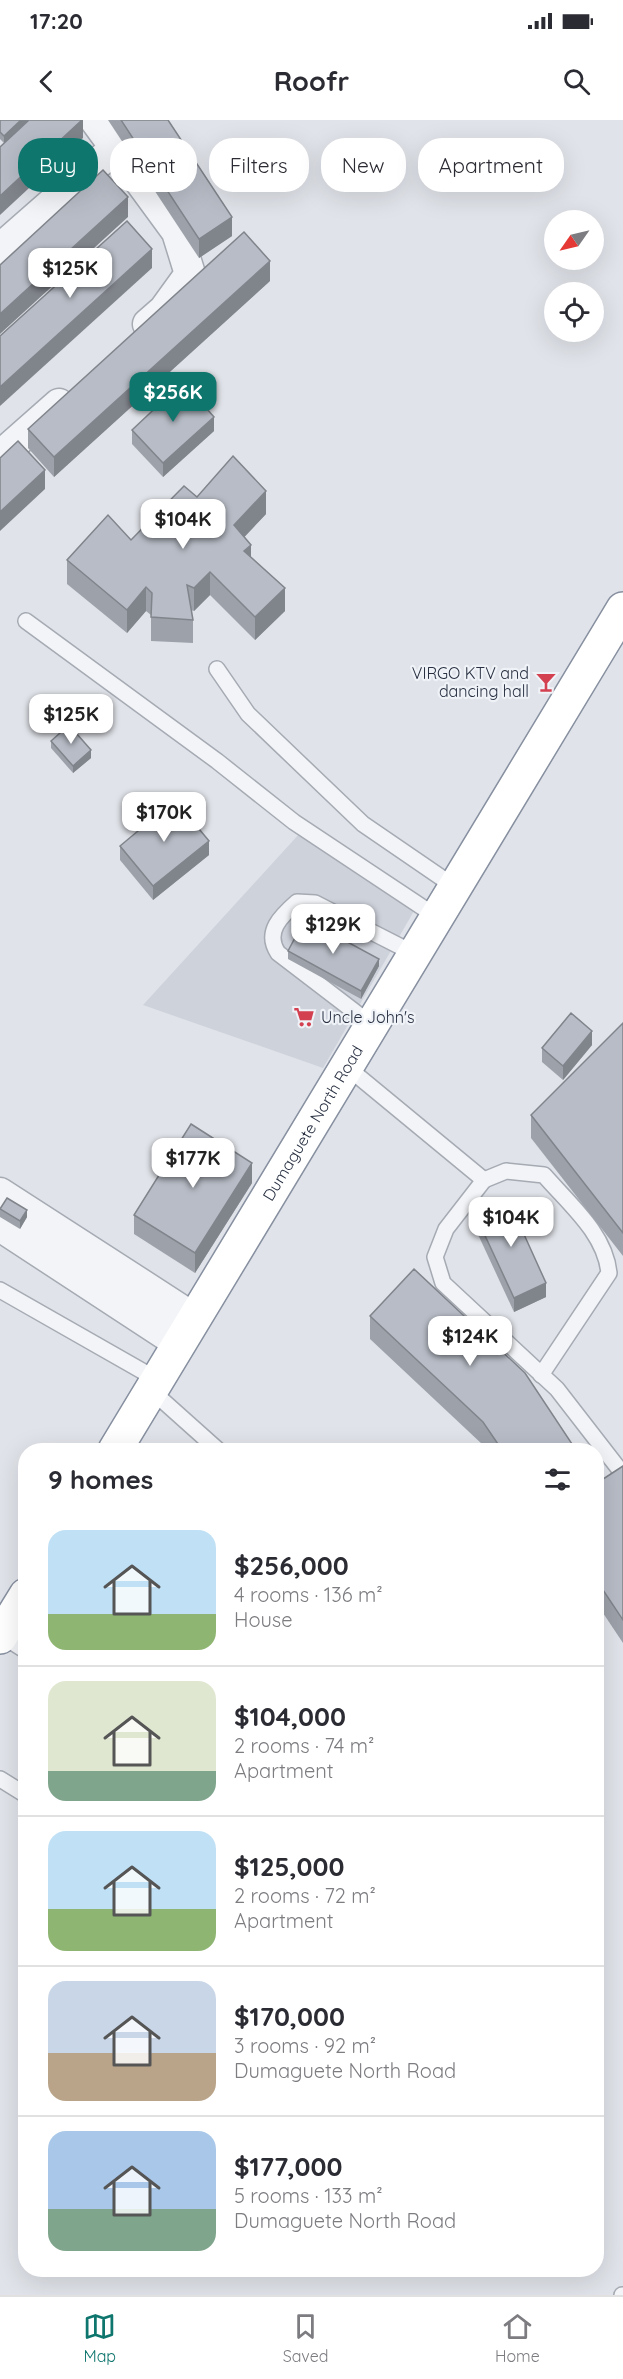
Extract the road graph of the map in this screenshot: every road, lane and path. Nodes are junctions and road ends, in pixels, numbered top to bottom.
1 (95, 120) edge
2 (110, 143) edge
3 (110, 153) edge
4 (147, 192) edge
5 (0, 249) edge
6 (130, 341) edge
7 (78, 387) edge
8 (0, 456) edge
9 (623, 609) edge
10 (26, 621) dead end
11 (217, 669) dead end
12 (455, 887) junction
13 (437, 917) junction
14 (415, 954) junction
15 (372, 1025) junction
16 (346, 1067) junction
17 (484, 1180) junction
18 (0, 1193) edge
19 (0, 1226) edge
20 (0, 1290) edge
21 (187, 1331) junction
22 (541, 1375) junction
23 (155, 1385) junction
24 (119, 1443) edge
25 (211, 1443) edge
26 (599, 1443) edge
27 (604, 1450) edge
28 (619, 1469) edge
29 (18, 1617) edge
30 (9, 1641) edge
31 (0, 1779) edge
32 (18, 1790) edge

1 - 2 street
3 - 5 street
4 - 6 street
7 - 8 street
9 - 12 highway, Dumaguete North Road
10 - 13 lane
11 - 12 lane
12 - 13 highway, Dumaguete North Road
13 - 14 highway, Dumaguete North Road
14 - 15 highway, Dumaguete North Road
14 - 15 lane
15 - 16 highway, Dumaguete North Road
16 - 17 lane
16 - 21 highway, Dumaguete North Road
17 - 22 lane
17 - 22 lane
18 - 21 street
19 - 21 street
20 - 23 lane
21 - 23 highway, Dumaguete North Road
22 - 26 lane
23 - 24 highway, Dumaguete North Road
23 - 25 lane
27 - 28 lane
29 - 30 highway
31 - 32 lane

